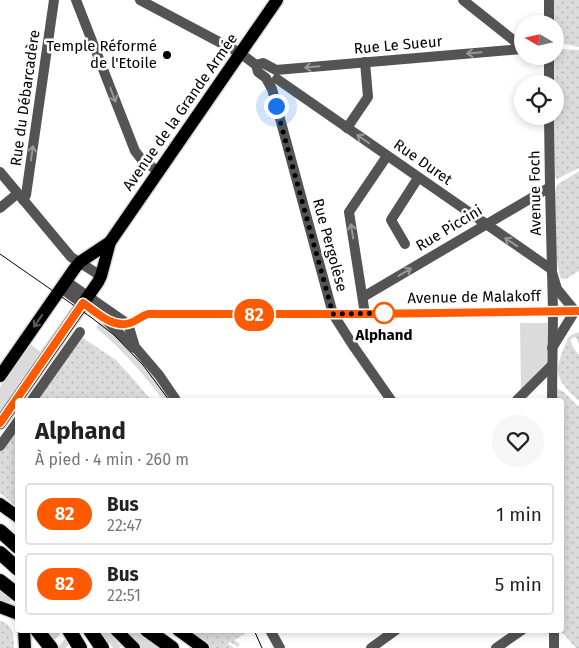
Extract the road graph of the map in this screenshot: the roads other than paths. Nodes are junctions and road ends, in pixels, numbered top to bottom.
1 (54, 0) edge
2 (76, 0) edge
3 (140, 0) edge
4 (277, 0) edge
5 (463, 0) edge
6 (549, 0) edge
7 (549, 15) edge
8 (514, 41) edge
9 (514, 49) edge
10 (240, 53) junction
11 (365, 62) junction
12 (272, 76) junction
13 (550, 125) edge
14 (348, 128) junction
15 (387, 156) junction
16 (158, 171) junction
17 (0, 172) edge
18 (418, 178) junction
19 (550, 187) junction
20 (20, 197) junction
21 (0, 208) edge
22 (485, 224) junction
23 (110, 242) junction
24 (405, 244) dead end
25 (80, 262) junction
26 (551, 269) junction
27 (101, 276) junction
28 (64, 285) junction
29 (363, 297) junction
30 (86, 300) junction
31 (553, 311) junction
32 (577, 311) edge
33 (333, 314) junction
34 (365, 314) junction
35 (105, 319) junction
36 (128, 324) junction
37 (80, 332) dead end
38 (552, 348) junction
39 (145, 358) junction
40 (551, 366) junction
41 (0, 376) edge
42 (17, 398) edge
43 (33, 398) edge
44 (175, 398) edge
45 (390, 398) edge
46 (519, 398) edge
47 (552, 398) edge
48 (15, 402) edge
49 (0, 423) edge
50 (15, 425) edge
51 (0, 446) edge
52 (0, 504) edge
53 (15, 515) edge
54 (0, 524) edge
55 (0, 531) edge
56 (15, 533) edge
57 (15, 544) edge
58 (0, 553) edge
59 (0, 564) edge
60 (15, 566) edge
61 (15, 572) edge
62 (0, 581) edge
63 (15, 593) edge
64 (2, 608) edge
65 (15, 613) edge
66 (24, 633) edge
67 (32, 633) edge
68 (39, 633) edge
69 (70, 633) edge
70 (92, 633) edge
71 (119, 633) edge
72 (151, 633) edge
73 (172, 633) edge
74 (182, 633) edge
75 (392, 633) edge
76 (518, 633) edge
77 (554, 633) edge
78 (25, 648) edge
79 (32, 648) edge
80 (51, 648) edge
81 (80, 648) edge
82 (102, 648) edge
83 (134, 648) edge
84 (172, 648) edge
85 (193, 648) edge
86 (203, 648) edge
87 (371, 648) edge
88 (496, 648) edge
89 (554, 648) edge

20 -> 1 street, Rue du Débarcadère
2 -> 16 street
3 - 10 street
4 - 10 main road, Avenue de la Grande Armée
5 - 8 street
6 - 7 street
9 -> 11 street, Rue Le Sueur
10 - 12 street
10 - 16 main road, Avenue de la Grande Armée
11 -> 12 street, Rue Le Sueur
11 - 14 street
12 - 14 street, Rue Duret
12 - 33 street, Rue Pergolèse
13 - 19 street, Avenue Foch
15 -> 14 street, Rue Duret
15 - 18 street, Rue Duret
29 -> 15 street
16 - 23 main road, Avenue de la Grande Armée
17 - 20 street
18 - 22 street, Rue Duret
18 - 24 street
19 - 22 street, Rue Piccini
19 - 26 street, Avenue Foch
20 - 21 street
20 - 25 street
26 -> 22 street, Rue Duret
29 -> 22 street, Rue Piccini
23 - 25 main road
23 - 27 main road
25 - 27 street
25 - 28 main road
26 - 31 street, Avenue Foch
26 - 32 street, Avenue Foch
27 - 30 main road
28 - 30 street
28 -> 41 main road
29 - 34 street
30 - 35 street
30 - 36 street
30 - 42 main road
31 - 32 street, Avenue de Malakoff
31 - 34 street, Avenue de Malakoff
31 - 38 street, Avenue Foch
32 - 38 street, Avenue Foch
33 - 34 street, Avenue de Malakoff
33 - 36 street, Avenue de Malakoff
33 - 45 street, Rue Pergolèse
35 - 36 street
35 - 39 street
36 - 39 street
37 - 43 street
38 - 40 street, Avenue Foch
39 - 44 street
40 - 46 street
40 - 47 street, Avenue Foch
48 - 49 main road
50 - 51 street
52 - 53 main road
54 - 56 highway
55 - 57 highway
58 - 60 highway
59 - 61 highway
62 - 63 highway
64 - 65 main road
66 - 78 main road
67 - 79 main road
68 - 80 highway
69 - 81 highway
70 - 82 highway
71 - 83 main road
72 - 84 highway
73 - 85 main road
74 - 86 main road
75 - 87 street
76 - 88 street
77 - 89 street

